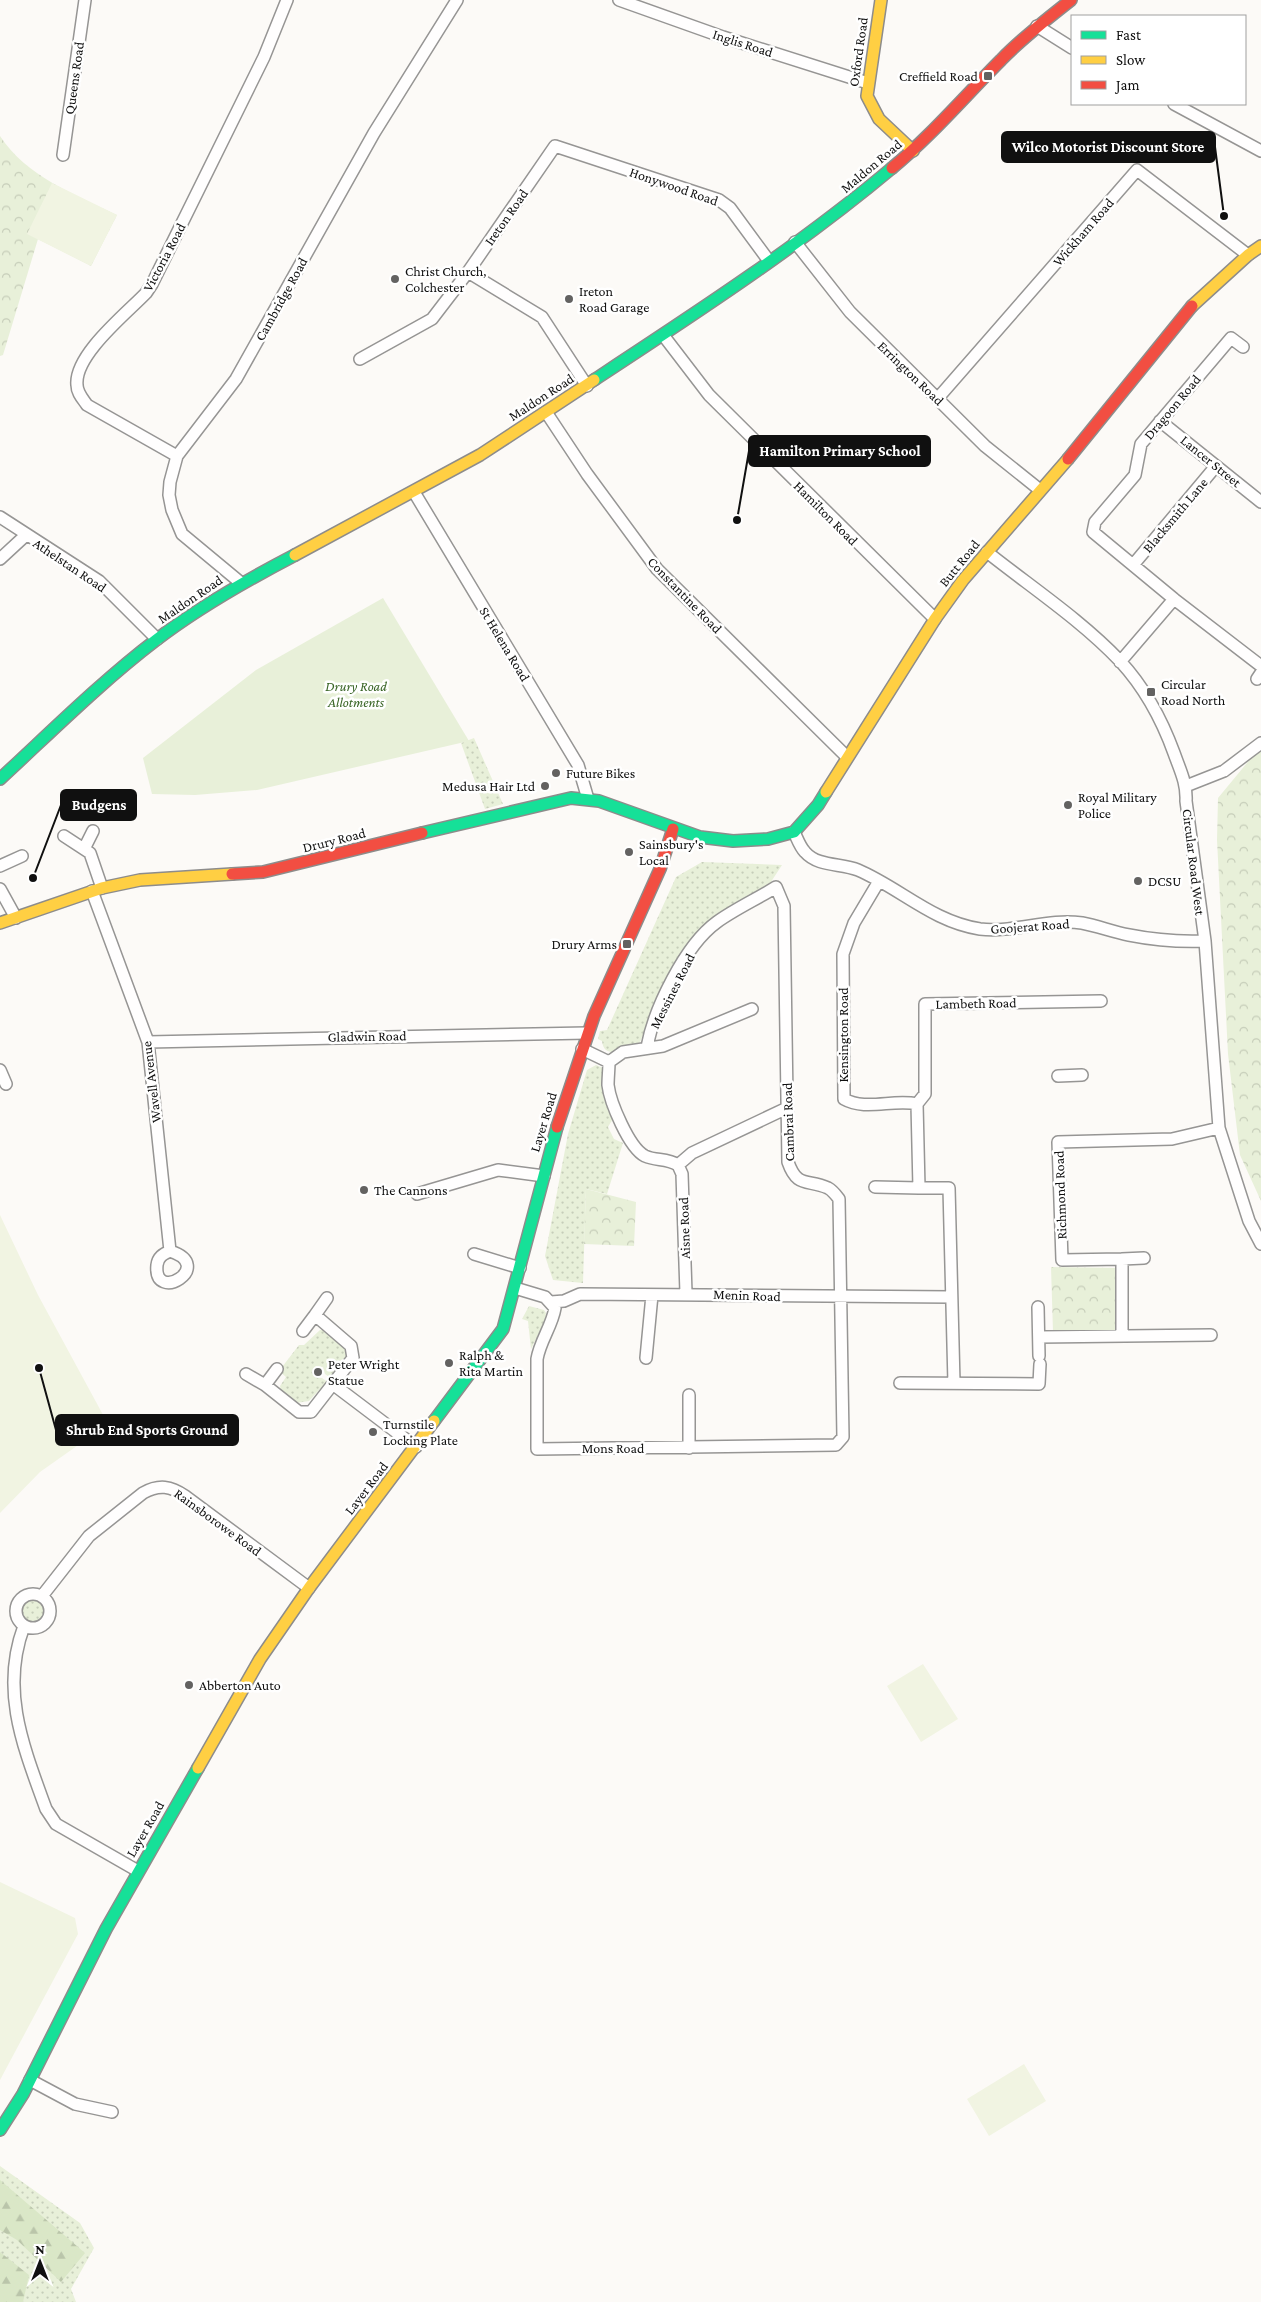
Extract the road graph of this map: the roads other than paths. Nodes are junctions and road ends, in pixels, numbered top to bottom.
1 (85, 0) edge
2 (286, 0) edge
3 (457, 0) edge
4 (619, 0) edge
5 (881, 0) edge
6 (1070, 0) edge
7 (1037, 26) junction
8 (1071, 47) edge
9 (868, 83) junction
10 (1176, 105) edge
11 (555, 146) joint
12 (1261, 150) edge
13 (913, 151) junction
14 (63, 155) dead end
15 (795, 242) junction
16 (1261, 246) edge
17 (1248, 255) junction
18 (769, 261) junction
19 (468, 272) junction
20 (663, 335) junction
21 (1243, 347) dead end
22 (360, 359) dead end
23 (587, 386) junction
24 (938, 398) junction
25 (546, 412) junction
26 (1160, 420) junction
27 (177, 456) junction
28 (1216, 466) junction
29 (1040, 490) junction
30 (414, 492) junction
31 (1261, 502) edge
32 (0, 517) edge
33 (26, 534) junction
34 (987, 552) junction
35 (0, 559) edge
36 (1133, 565) junction
37 (241, 583) junction
38 (1174, 599) junction
39 (934, 619) junction
40 (157, 638) junction
41 (1120, 662) junction
42 (1261, 666) edge
43 (1261, 743) edge
44 (847, 758) junction
45 (0, 779) edge
46 (1186, 786) junction
47 (588, 799) junction
48 (673, 829) junction
49 (93, 831) dead end
50 (794, 832) junction
51 (64, 836) dead end
52 (84, 849) junction
53 (22, 856) dead end
54 (0, 866) edge
55 (879, 881) junction
56 (776, 887) joint
57 (0, 888) edge
58 (97, 889) junction
59 (16, 918) junction
60 (0, 923) edge
61 (1205, 941) junction
62 (1101, 1001) dead end
63 (752, 1009) dead end
64 (587, 1033) junction
65 (148, 1042) junction
66 (648, 1047) junction
67 (582, 1049) junction
68 (609, 1062) junction
69 (0, 1070) edge
70 (1082, 1075) dead end
71 (1058, 1076) dead end
72 (6, 1084) dead end
73 (917, 1104) junction
74 (787, 1108) junction
75 (1219, 1128) junction
76 (678, 1165) junction
77 (544, 1176) junction
78 (875, 1187) dead end
79 (918, 1188) junction
80 (417, 1194) dead end
81 (1261, 1244) edge
82 (170, 1251) dead end
83 (474, 1254) dead end
84 (1144, 1258) dead end
85 (1122, 1259) junction
86 (520, 1268) junction
87 (515, 1288) junction
88 (686, 1293) junction
89 (652, 1294) junction
90 (842, 1297) junction
91 (951, 1297) junction
92 (327, 1298) dead end
93 (551, 1302) junction
94 (1038, 1307) dead end
95 (315, 1315) junction
96 (303, 1331) dead end
97 (1211, 1335) dead end
98 (1122, 1336) junction
99 (1039, 1337) junction
100 (646, 1358) dead end
101 (277, 1369) dead end
102 (246, 1374) dead end
103 (900, 1383) dead end
104 (954, 1383) junction
105 (265, 1385) junction
106 (334, 1385) junction
107 (689, 1395) dead end
108 (836, 1444) joint
109 (416, 1447) junction
110 (689, 1448) junction
111 (309, 1588) junction
112 (42, 1596) junction
113 (24, 1626) junction
114 (138, 1872) junction
115 (30, 2080) junction
116 (112, 2112) dead end
117 (0, 2130) edge

1 - 14 street, Queens Road
2 - 27 street, Victoria Road
3 - 27 street, Cambridge Road
4 - 9 street, Inglis Road
5 - 9 main road, Oxford Road
6 - 7 main road, Maldon Road
7 - 8 street
7 - 13 main road, Maldon Road
9 - 13 main road, Oxford Road
10 - 12 street
11 - 18 street, Honywood Road
11 - 19 street, Ireton Road
13 - 15 main road, Maldon Road
15 - 18 main road, Maldon Road
15 - 24 street, Errington Road
16 - 17 main road, Butt Road
17 - 24 street, Wickham Road
17 - 29 main road, Butt Road
18 - 20 main road, Maldon Road
19 - 22 street, Ireton Road
19 - 23 street
20 - 23 main road, Maldon Road
20 - 39 street, Hamilton Road
21 - 26 street, Dragoon Road
23 - 25 main road, Maldon Road
24 - 29 street, Errington Road
25 - 30 main road, Maldon Road
25 - 44 street, Constantine Road
26 - 28 street, Lancer Street
26 - 36 street, Dragoon Road
27 - 37 street, Cambridge Road
28 - 31 street, Lancer Street
28 - 36 street, Blacksmith Lane
29 - 34 main road, Butt Road
30 - 37 main road, Maldon Road
30 - 47 street, St Helena Road
32 - 33 street, Athelstan Road
33 - 35 street
33 - 40 street, Athelstan Road
34 - 39 main road, Butt Road
34 - 41 street, Circular Road West
36 - 38 street, Dragoon Road
37 - 40 main road, Maldon Road
38 - 41 street
38 - 42 street, Dragoon Road
39 - 44 main road, Butt Road
40 - 45 main road, Maldon Road
41 - 46 street, Circular Road West
43 - 46 street
44 - 50 main road, Butt Road
46 - 61 street, Circular Road West
47 - 48 main road, Drury Road
47 - 58 main road, Drury Road
48 - 50 main road
48 - 64 main road, Layer Road
49 - 52 street
50 - 55 street, Goojerat Road
51 - 52 street
52 - 58 street, Wavell Avenue
53 - 54 street
55 - 61 street, Goojerat Road
55 - 73 street, Kensington Road
56 - 66 street, Messines Road
56 - 74 street, Cambrai Road
57 - 59 street
58 - 59 main road, Drury Road
58 - 65 street, Wavell Avenue
59 - 60 main road, Drury Road
61 - 75 street, Circular Road West
62 - 73 street, Lambeth Road
63 - 66 street, Messines Road
64 - 65 street, Gladwin Road
64 - 67 main road, Layer Road
65 - 82 street, Wavell Avenue
66 - 68 street, Messines Road
67 - 68 street
67 - 77 main road, Layer Road
68 - 76 street
69 - 72 street
70 - 71 street
73 - 79 street
74 - 76 street
74 - 90 street, Cambrai Road
75 - 81 street, Circular Road West
75 - 85 street, Richmond Road
76 - 88 street, Aisne Road
77 - 80 street
77 - 86 main road, Layer Road
78 - 79 street
79 - 91 street
83 - 86 street
84 - 85 street, Richmond Road
85 - 98 street
86 - 87 main road, Layer Road
87 - 93 street
87 - 109 main road, Layer Road
88 - 89 street, Menin Road
88 - 90 street, Menin Road
89 - 93 street, Menin Road
89 - 100 street
90 - 91 street, Menin Road
90 - 108 street, Cambrai Road
91 - 104 street
92 - 95 street
93 - 110 street, Mons Road
94 - 99 street
95 - 96 street
95 - 106 street
97 - 98 street
98 - 99 street
99 - 104 street
101 - 105 street
102 - 105 street
103 - 104 street
105 - 106 street
106 - 109 street
107 - 110 street
108 - 110 street, Mons Road
109 - 111 main road, Layer Road
111 - 112 street, Rainsborowe Road
111 - 114 main road, Layer Road
112 - 113 street
112 - 113 street
113 - 114 street
114 - 115 main road, Layer Road
115 - 116 street
115 - 117 main road, Layer Road

